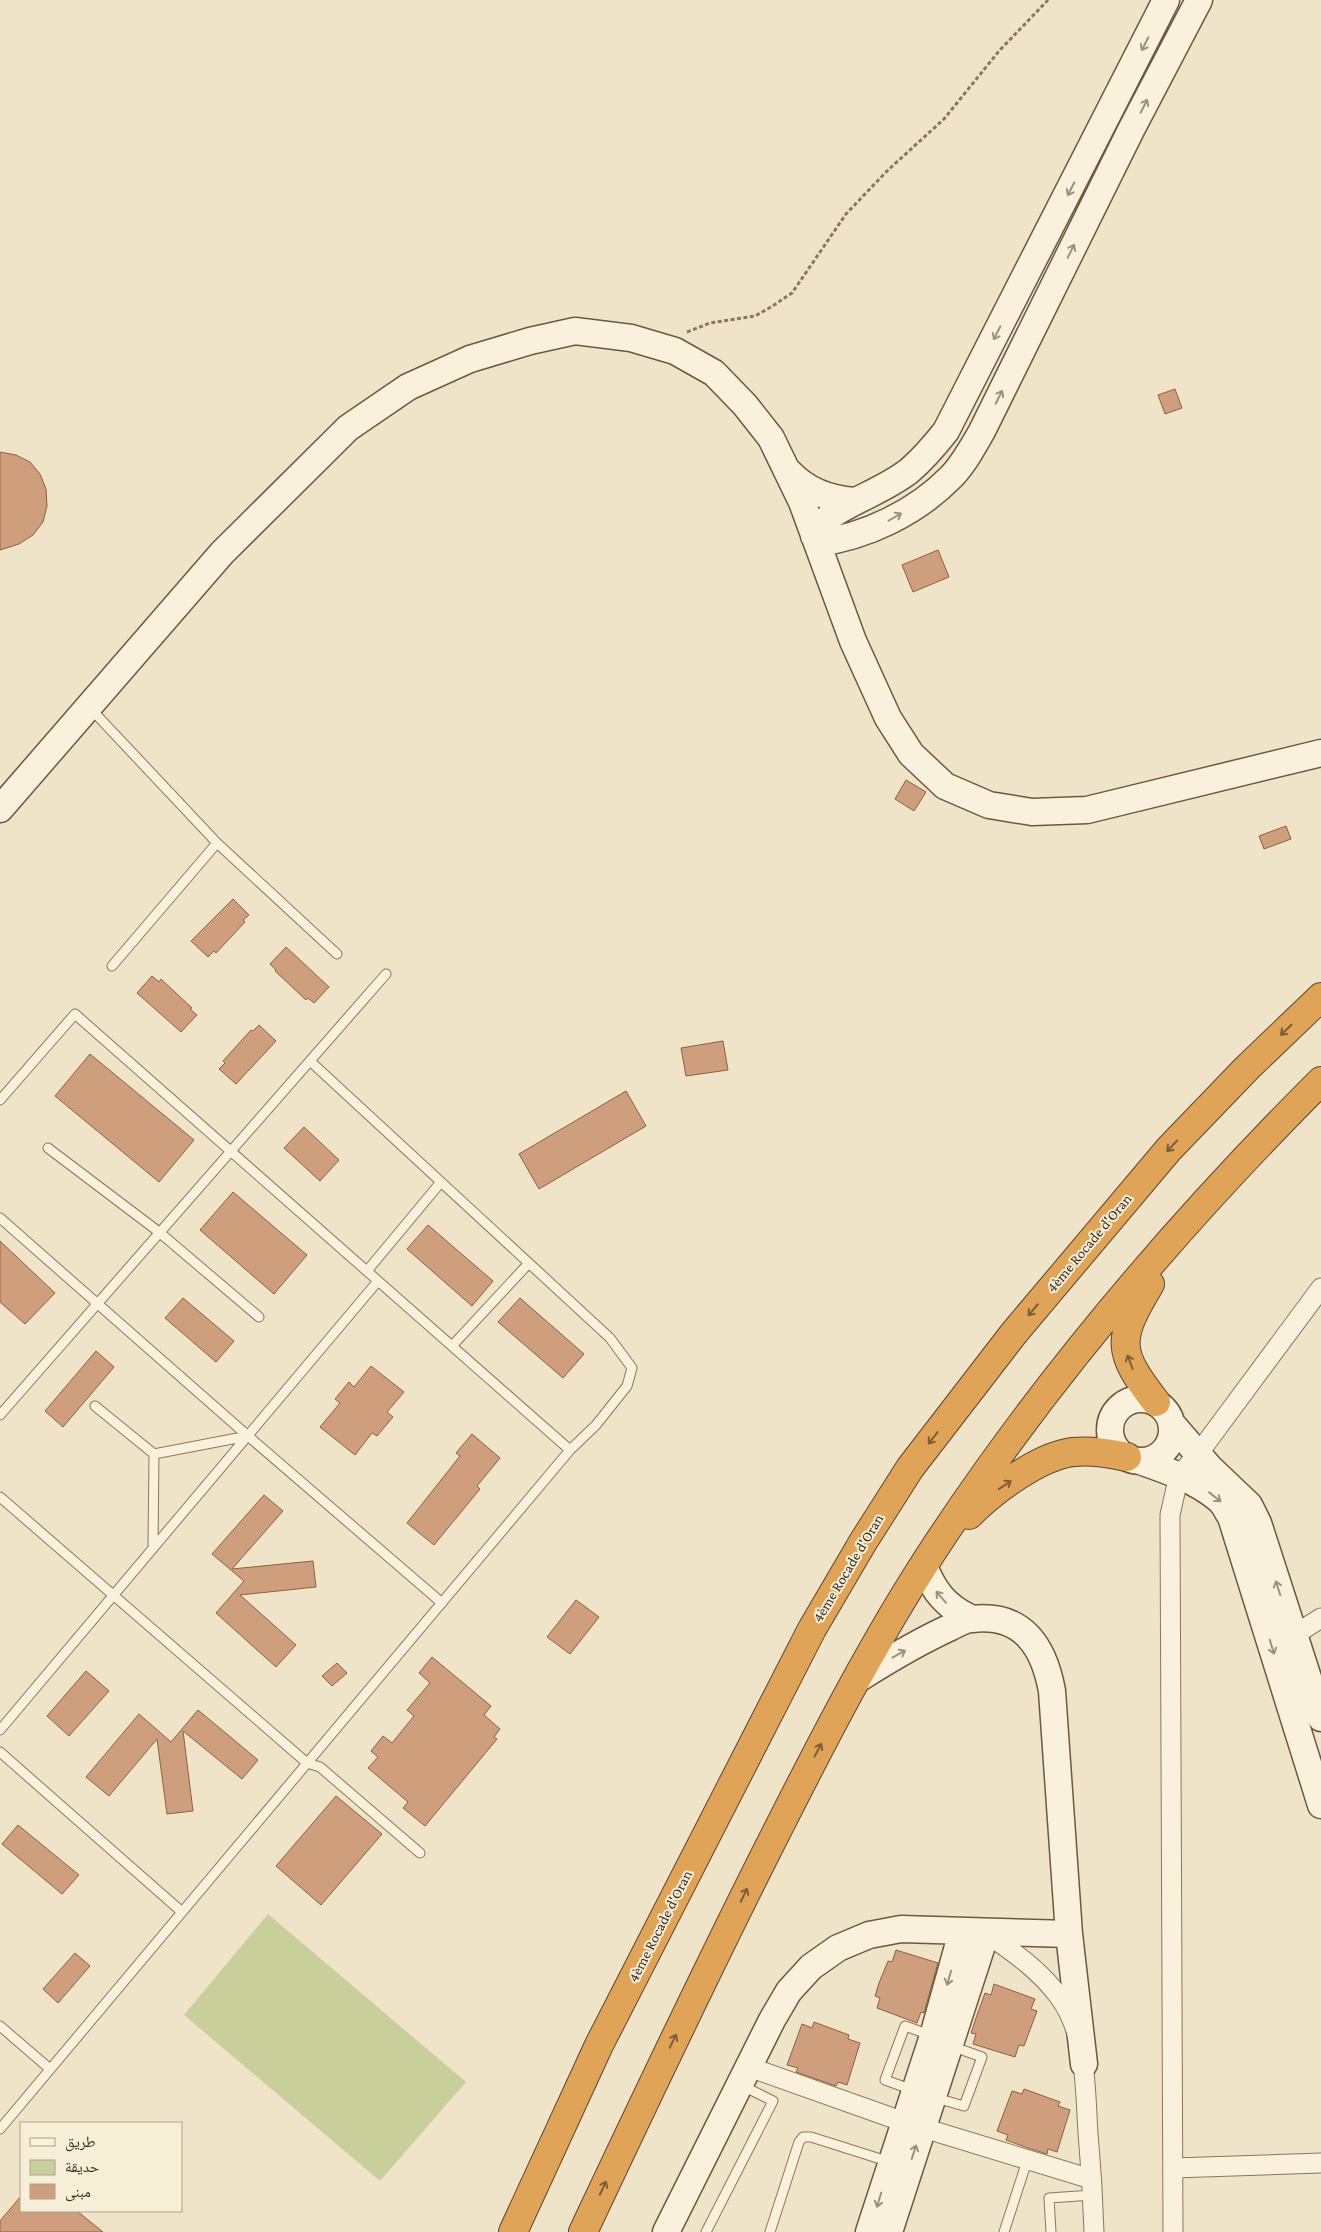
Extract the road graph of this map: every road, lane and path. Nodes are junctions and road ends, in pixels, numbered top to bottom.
1 (1048, 0) edge
2 (1166, 0) edge
3 (1199, 0) edge
4 (675, 351) junction
5 (786, 469) junction
6 (854, 501) junction
7 (858, 535) junction
8 (815, 540) junction
9 (836, 594) junction
10 (89, 707) junction
11 (1321, 753) edge
12 (0, 809) edge
13 (217, 843) junction
14 (337, 954) dead end
15 (112, 966) dead end
16 (386, 974) dead end
17 (1321, 997) edge
18 (310, 1061) junction
19 (1321, 1080) edge
20 (0, 1100) edge
21 (48, 1148) dead end
22 (230, 1151) junction
23 (442, 1182) junction
24 (0, 1218) edge
25 (1188, 1221) junction
26 (159, 1232) junction
27 (529, 1263) junction
28 (367, 1271) junction
29 (378, 1281) junction
30 (1321, 1288) edge
31 (97, 1304) junction
32 (259, 1317) dead end
33 (452, 1346) junction
34 (1156, 1402) junction
35 (95, 1406) dead end
36 (0, 1415) edge
37 (1172, 1424) junction
38 (248, 1436) junction
39 (570, 1450) junction
40 (154, 1454) junction
41 (1198, 1454) junction
42 (1133, 1459) junction
43 (1179, 1475) junction
44 (0, 1497) edge
45 (153, 1548) junction
46 (928, 1560) junction
47 (113, 1595) junction
48 (442, 1603) junction
49 (970, 1618) junction
50 (1321, 1618) edge
51 (1294, 1635) junction
52 (858, 1679) junction
53 (1321, 1718) edge
54 (0, 1730) edge
55 (0, 1752) edge
56 (307, 1763) junction
57 (1321, 1805) edge
58 (420, 1854) dead end
59 (182, 1912) junction
60 (974, 1932) junction
61 (1069, 1934) junction
62 (0, 2026) edge
63 (942, 2041) junction
64 (1084, 2064) junction
65 (50, 2069) junction
66 (745, 2076) junction
67 (924, 2093) junction
68 (913, 2124) junction
69 (0, 2129) edge
70 (1028, 2161) junction
71 (891, 2162) junction
72 (1321, 2162) edge
73 (1173, 2168) junction
74 (1092, 2187) junction
75 (513, 2232) edge
76 (582, 2232) edge
77 (666, 2232) edge
78 (706, 2232) edge
79 (770, 2232) edge
80 (869, 2232) edge
81 (889, 2232) edge
82 (1004, 2232) edge
83 (1051, 2232) edge
84 (1094, 2232) edge
85 (1173, 2232) edge

1 - 4 path
2 -> 6 main road
7 -> 3 main road
4 - 5 main road
4 - 10 main road
5 - 6 main road
5 - 8 main road
6 - 8 main road
7 - 8 main road
7 - 9 main road
8 - 9 main road
9 - 11 main road
10 - 12 main road
10 - 13 lane
13 - 14 lane
13 - 15 lane
16 - 18 lane
17 -> 75 highway, 4ème Rocade d'Oran
18 - 22 lane
18 - 23 lane
19 - 25 highway
20 - 22 lane
21 - 26 lane
22 - 26 lane
22 - 28 lane
23 - 27 lane
23 - 28 lane
24 - 31 lane
34 -> 25 highway
25 - 46 highway
26 - 31 lane
26 - 32 lane
27 - 33 lane
27 - 39 lane
28 - 29 lane
29 - 33 lane
29 - 38 lane
30 - 41 street
31 - 36 lane
31 - 38 lane
33 - 39 lane
34 - 37 main road
34 - 42 main road
35 - 40 lane
37 - 41 main road
37 - 42 main road
38 - 40 lane
38 - 45 lane
38 - 48 lane
39 - 48 lane
40 - 45 lane
41 - 43 street
51 -> 41 main road
42 - 43 main road
46 -> 42 highway
43 -> 57 main road
43 - 73 street
44 - 47 lane
45 - 47 lane
49 -> 46 main road
46 - 52 highway
47 - 54 lane
47 - 56 lane
48 - 56 lane
52 -> 49 main road
49 - 61 main road
50 - 51 street
51 - 53 main road
76 -> 52 highway
55 - 59 lane
56 - 58 lane
56 - 59 lane
59 - 65 lane
60 - 61 main road
60 - 63 main road
60 - 64 street
60 - 66 main road
61 - 64 main road
62 - 65 lane
63 - 67 main road
63 - 67 lane
64 - 74 street
65 - 69 lane
66 - 68 street
66 - 77 main road
66 - 78 lane
67 - 68 main road
68 - 70 street
68 - 71 main road
81 -> 68 main road
70 - 74 street
70 - 82 lane
71 - 79 lane
71 -> 80 main road
72 - 73 street
73 - 85 street
74 - 83 lane
74 - 84 street

